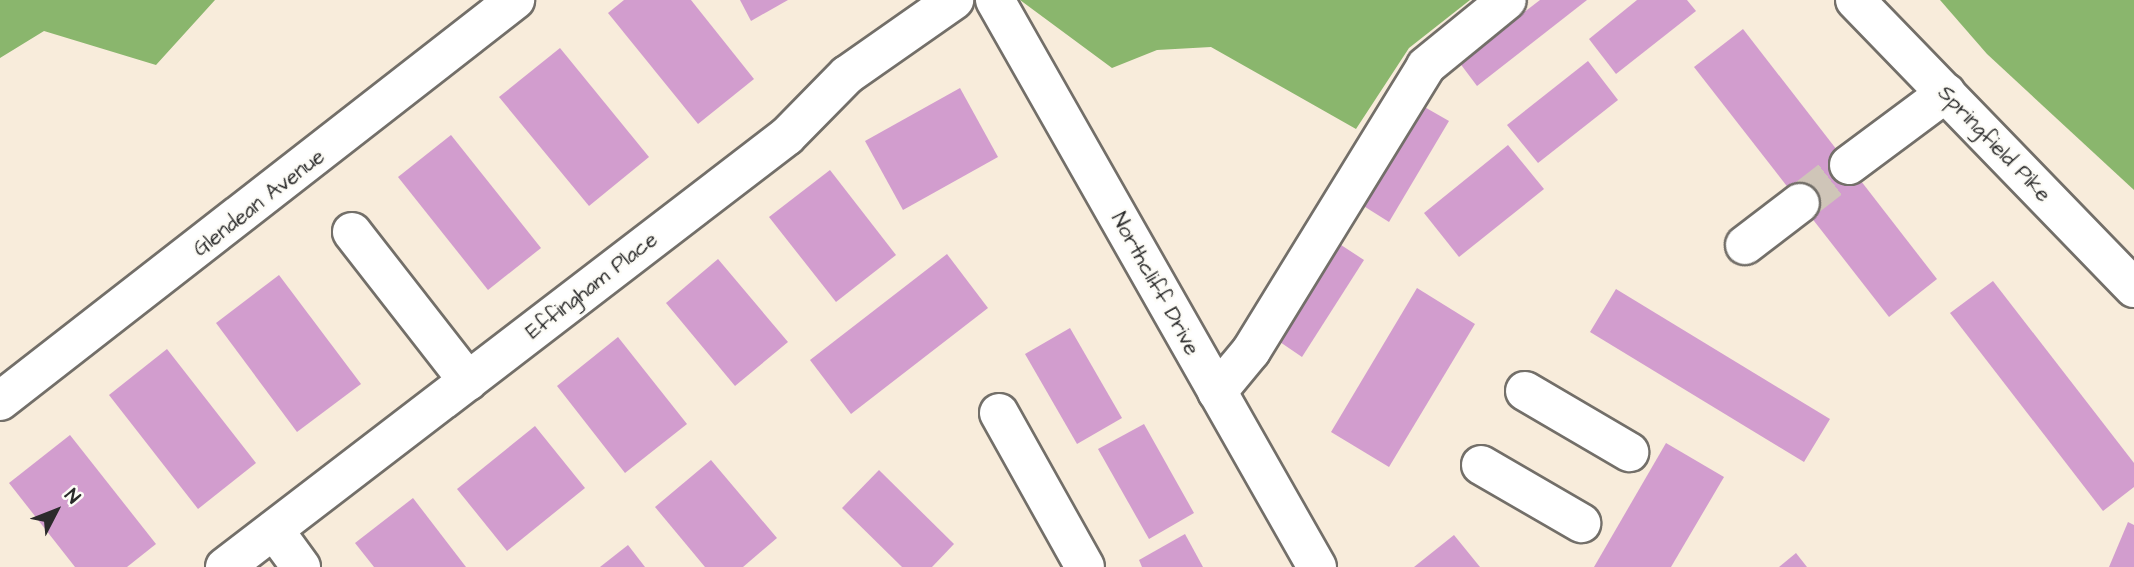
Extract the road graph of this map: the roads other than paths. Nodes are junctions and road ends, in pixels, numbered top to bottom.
1 (515, 0) edge
2 (954, 0) edge
3 (995, 0) edge
4 (1507, 0) edge
5 (1854, 0) edge
6 (1946, 93) junction
7 (1849, 165) tunnel mouth
8 (1800, 204) tunnel mouth
9 (352, 232) dead end
10 (1745, 245) dead end
11 (2134, 288) edge
12 (468, 382) junction
13 (1525, 391) dead end
14 (1217, 392) junction
15 (0, 401) edge
16 (999, 413) dead end
17 (1629, 452) dead end
18 (1482, 465) dead end
19 (1581, 523) dead end
20 (274, 530) junction
21 (225, 567) edge
22 (301, 567) edge
23 (1085, 567) edge
24 (1317, 567) edge

1 - 15 street, Glendean Avenue
2 - 12 street, Effingham Place
3 - 14 street, Northcliff Drive
4 - 14 street
5 - 6 street, Springfield Pike
6 - 7 street
6 - 11 street, Springfield Pike
8 - 10 street
9 - 12 street
12 - 20 street, Effingham Place
13 - 17 street
14 - 24 street, Northcliff Drive
16 - 23 street
18 - 19 street
20 - 21 street, Effingham Place
20 - 22 street

